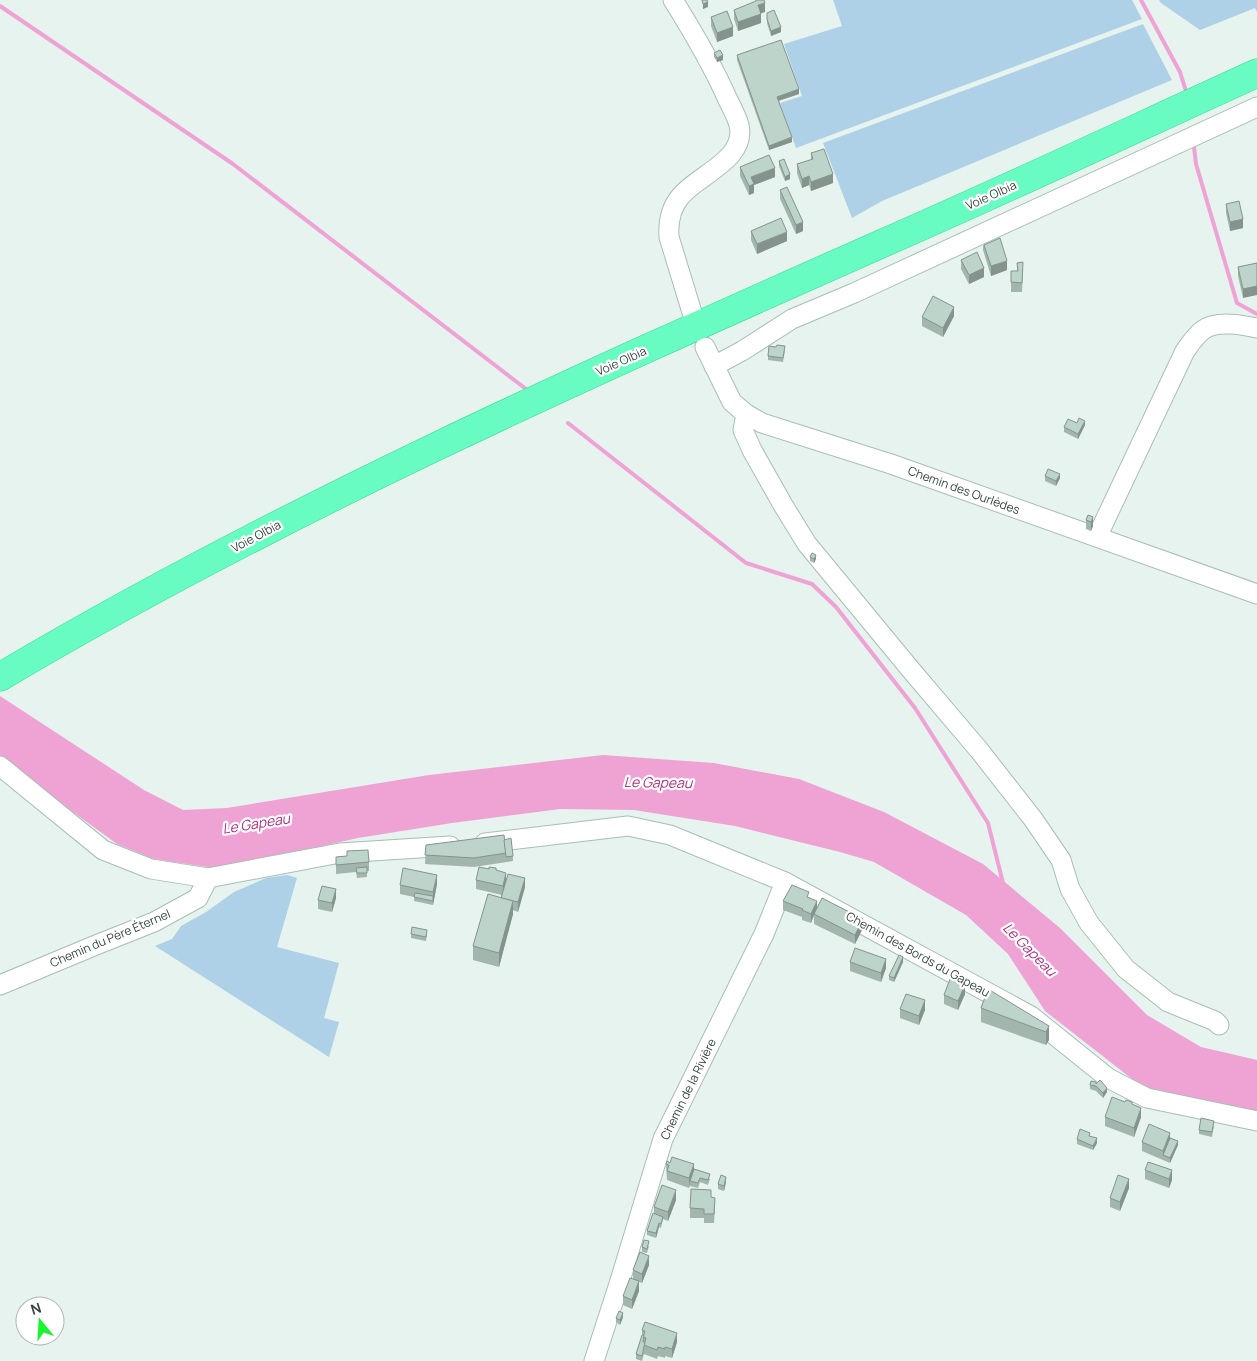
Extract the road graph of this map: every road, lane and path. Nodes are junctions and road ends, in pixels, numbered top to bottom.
1 (673, 0) edge
2 (1257, 73) edge
3 (1257, 85) edge
4 (1257, 107) edge
5 (694, 319) dead end
6 (1257, 328) edge
7 (705, 347) dead end
8 (714, 366) junction
9 (746, 414) junction
10 (1097, 538) junction
11 (1257, 594) edge
12 (61, 647) junction
13 (0, 677) edge
14 (0, 689) edge
15 (0, 766) edge
16 (208, 878) junction
17 (785, 882) junction
18 (0, 985) edge
19 (1219, 1025) dead end
20 (1257, 1121) edge
21 (594, 1361) edge

1 - 5 street
2 - 12 highway, Voie Olbia
3 - 12 highway, Voie Olbia
4 - 8 street
6 - 10 street
7 - 8 street, Chemin des Ourlèdes
8 - 9 street, Chemin des Ourlèdes
9 - 10 street, Chemin des Ourlèdes
9 - 19 street
10 - 11 street, Chemin des Ourlèdes
12 - 13 highway, Voie Olbia
12 - 14 highway, Voie Olbia
15 - 16 street, Chemin des Bords du Gapeau
16 - 17 street, Chemin des Bords du Gapeau
16 - 18 street, Chemin du Père Éternel
17 - 20 street, Chemin des Bords du Gapeau
17 - 21 street, Chemin de la Rivière

